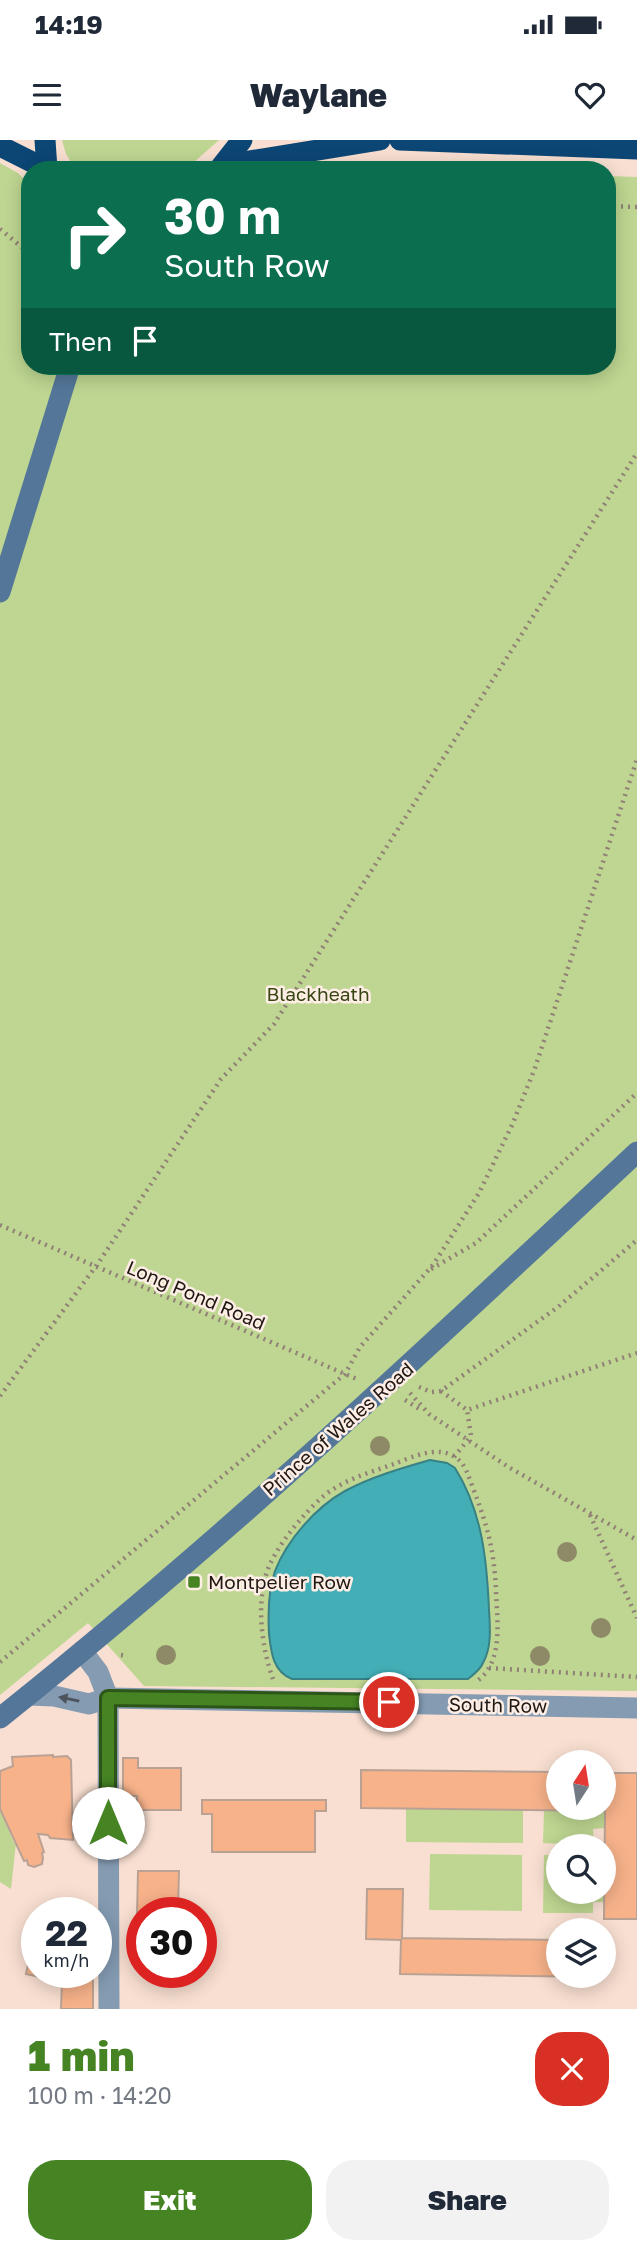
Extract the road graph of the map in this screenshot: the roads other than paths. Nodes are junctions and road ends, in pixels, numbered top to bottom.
1 (45, 140) edge
2 (242, 140) edge
3 (380, 140) edge
4 (400, 140) edge
5 (0, 146) edge
6 (637, 149) edge
7 (31, 161) edge
8 (46, 161) edge
9 (226, 161) edge
10 (257, 161) edge
11 (69, 375) edge
12 (0, 592) edge
13 (637, 1152) edge
14 (82, 1651) junction
15 (29, 1695) junction
16 (108, 1698) junction
17 (637, 1708) edge
18 (0, 1718) edge
19 (109, 2009) edge

1 - 8 highway
2 - 9 highway
3 - 10 highway
4 - 6 highway
5 - 7 highway
11 - 12 main road
13 - 14 main road, Prince of Wales Road
14 - 15 main road, Prince of Wales Road
14 - 16 street
16 -> 15 street, South Row
15 - 18 main road
16 - 17 street, South Row
16 - 19 street

